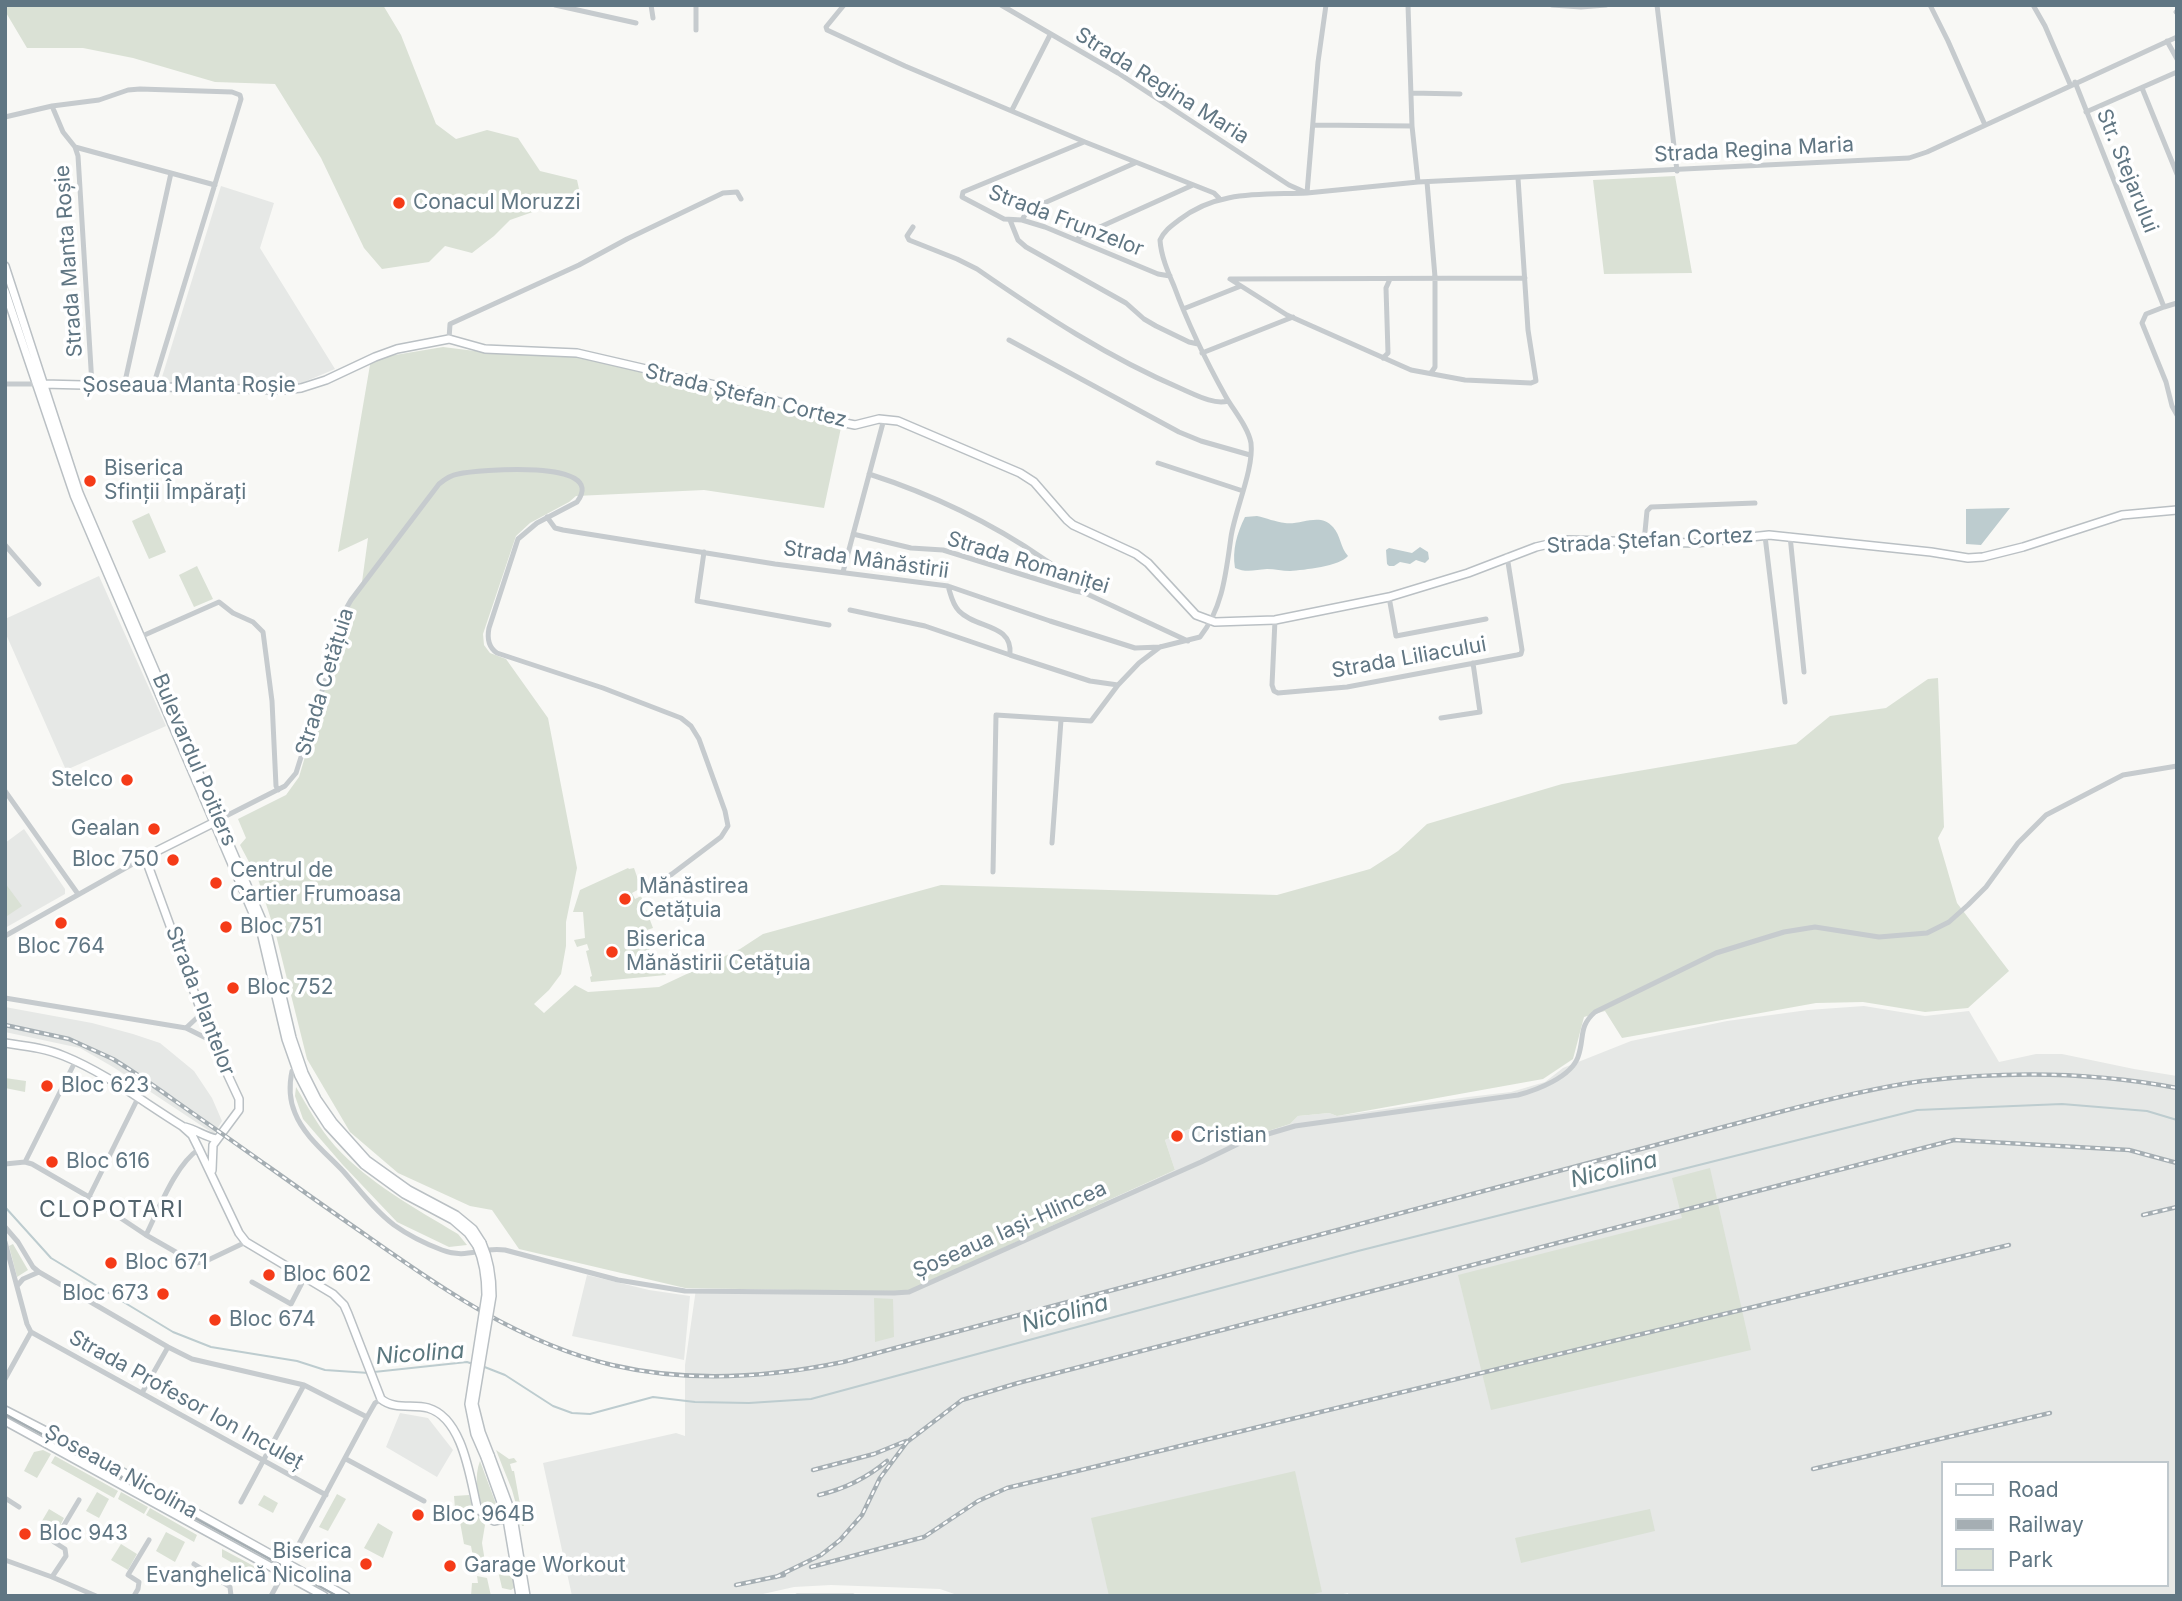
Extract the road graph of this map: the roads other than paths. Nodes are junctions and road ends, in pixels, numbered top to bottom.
1 (555, 5) edge
2 (651, 5) edge
3 (696, 5) edge
4 (844, 5) edge
5 (1001, 5) edge
6 (1326, 5) edge
7 (1408, 5) edge
8 (1552, 5) edge
9 (1558, 5) edge
10 (1606, 5) edge
11 (1657, 5) edge
12 (1930, 5) edge
13 (2033, 5) edge
14 (653, 18) dead end
15 (636, 23) dead end
16 (696, 30) dead end
17 (1050, 35) junction
18 (2177, 37) edge
19 (2167, 41) junction
20 (2177, 59) edge
21 (2177, 72) edge
22 (2073, 83) junction
23 (2142, 88) junction
24 (1411, 93) junction
25 (1460, 94) dead end
26 (52, 106) junction
27 (1012, 110) junction
28 (2086, 112) junction
29 (5, 117) edge
30 (1313, 125) junction
31 (1985, 125) junction
32 (1412, 126) junction
33 (1085, 142) junction
34 (75, 147) junction
35 (1135, 163) junction
36 (1677, 171) junction
37 (171, 173) junction
38 (2177, 174) edge
39 (1518, 178) junction
40 (1418, 182) junction
41 (1427, 182) junction
42 (215, 185) junction
43 (1193, 185) junction
44 (1307, 193) junction
45 (1219, 198) junction
46 (741, 199) dead end
47 (1010, 220) junction
48 (1022, 220) junction
49 (913, 228) dead end
50 (1077, 240) junction
51 (5, 266) edge
52 (1170, 276) junction
53 (1435, 277) junction
54 (1525, 278) junction
55 (1390, 279) junction
56 (1241, 286) junction
57 (5, 290) edge
58 (2177, 303) edge
59 (2164, 307) junction
60 (1183, 309) junction
61 (1293, 317) junction
62 (449, 339) junction
63 (1009, 340) dead end
64 (1198, 344) junction
65 (1202, 353) junction
66 (1383, 358) junction
67 (1431, 373) junction
68 (5, 384) edge
69 (40, 384) junction
70 (92, 385) junction
71 (124, 386) junction
72 (155, 387) junction
73 (1228, 401) junction
74 (2177, 415) edge
75 (884, 419) junction
76 (1250, 455) junction
77 (1158, 463) dead end
78 (869, 474) junction
79 (1243, 491) junction
80 (1755, 503) dead end
81 (2177, 510) edge
82 (547, 517) junction
83 (853, 534) junction
84 (1765, 536) junction
85 (1790, 537) junction
86 (1644, 542) junction
87 (5, 545) edge
88 (704, 552) junction
89 (1507, 556) junction
90 (843, 572) junction
91 (39, 584) dead end
92 (948, 586) junction
93 (1085, 593) junction
94 (1389, 597) junction
95 (850, 610) dead end
96 (1486, 619) dead end
97 (1212, 621) junction
98 (1275, 621) junction
99 (829, 625) dead end
100 (141, 637) junction
101 (1188, 641) junction
102 (1160, 647) junction
103 (1135, 648) junction
104 (1010, 655) junction
105 (1139, 663) junction
106 (1473, 663) junction
107 (1804, 672) dead end
108 (1118, 685) junction
109 (1786, 702) dead end
110 (1441, 718) dead end
111 (1061, 720) junction
112 (2177, 766) edge
113 (278, 790) junction
114 (6, 794) edge
115 (217, 820) junction
116 (1052, 843) dead end
117 (145, 857) junction
118 (993, 872) dead end
119 (641, 893) dead end
120 (78, 894) junction
121 (5, 936) edge
122 (5, 998) edge
123 (202, 1013) junction
124 (186, 1028) junction
125 (212, 1041) junction
126 (5, 1043) edge
127 (75, 1062) junction
128 (299, 1068) junction
129 (138, 1098) junction
130 (181, 1126) junction
131 (217, 1139) junction
132 (199, 1149) junction
133 (25, 1162) junction
134 (5, 1164) edge
135 (212, 1174) junction
136 (89, 1197) junction
137 (5, 1227) edge
138 (146, 1235) junction
139 (5, 1242) edge
140 (246, 1242) junction
141 (39, 1272) junction
142 (305, 1277) junction
143 (252, 1282) dead end
144 (17, 1286) junction
145 (31, 1332) junction
146 (168, 1348) junction
147 (5, 1379) edge
148 (304, 1385) junction
149 (142, 1393) junction
150 (381, 1399) junction
151 (5, 1410) edge
152 (368, 1417) junction
153 (5, 1422) edge
154 (346, 1459) junction
155 (264, 1461) junction
156 (326, 1495) junction
157 (5, 1498) edge
158 (79, 1500) dead end
159 (424, 1501) dead end
160 (242, 1502) dead end
161 (19, 1507) dead end
162 (510, 1518) junction
163 (149, 1540) dead end
164 (5, 1560) edge
165 (194, 1564) dead end
166 (287, 1564) junction
167 (283, 1573) junction
168 (52, 1577) junction
169 (96, 1596) edge
170 (134, 1596) edge
171 (230, 1596) edge
172 (271, 1596) edge
173 (324, 1596) edge
174 (346, 1596) edge
175 (520, 1596) edge
176 (526, 1596) edge
177 (797, 1596) edge
178 (853, 1596) edge

1 - 15 street
2 - 14 street
3 - 16 street
4 - 27 street
5 - 17 street, Strada Regina Maria
6 - 30 street
7 - 24 street
8 - 9 street
9 - 10 street
11 - 36 street
12 - 31 street
13 - 22 street, Str. Stejarului
17 - 27 street
17 - 44 street, Strada Regina Maria
18 - 19 street, Strada Regina Maria
19 - 20 street
19 - 22 street, Strada Regina Maria
21 - 23 street
22 - 28 street, Str. Stejarului
22 - 31 street, Strada Regina Maria
23 - 28 street
23 - 38 street
24 - 25 street
24 - 32 street
26 - 29 street
26 - 34 street, Strada Manta Roșie
26 - 42 street
27 - 33 street
28 - 59 street, Str. Stejarului
30 - 32 street
30 - 44 street
31 - 36 street, Strada Regina Maria
32 - 40 street
33 - 35 street
33 - 47 street, Strada Frunzelor
34 - 37 street
34 - 70 street, Strada Manta Roșie
35 - 43 street
35 - 48 street
36 - 39 street, Strada Regina Maria
37 - 42 street
37 - 71 street
39 - 41 street, Strada Regina Maria
39 - 54 street
40 - 41 street, Strada Regina Maria
40 - 44 street, Strada Regina Maria
41 - 53 street
42 - 72 street
43 - 45 street
43 - 50 street
44 - 45 street
45 - 52 street
46 - 62 street
47 - 48 street, Strada Frunzelor
47 - 64 street
48 - 50 street, Strada Frunzelor
49 - 73 street
50 - 52 street, Strada Frunzelor
51 - 69 street, Bulevardul Poitiers
52 - 60 street
53 - 54 street
53 - 55 street
53 - 67 street
54 - 67 street
55 - 56 street
55 - 66 street
56 - 60 street
56 - 61 street
57 - 69 street, Bulevardul Poitiers
58 - 59 street
59 - 74 street
60 - 64 street
61 - 65 street
61 - 66 street
62 - 72 street, Șoseaua Manta Roșie
62 - 75 street, Strada Ștefan Cortez
63 - 76 street
64 - 65 street
65 - 73 street
66 - 67 street
68 - 69 street, Șoseaua Manta Roșie
69 - 70 street, Șoseaua Manta Roșie
69 - 100 street, Bulevardul Poitiers
69 - 115 street, Bulevardul Poitiers
70 - 71 street, Șoseaua Manta Roșie
71 - 72 street, Șoseaua Manta Roșie
73 - 76 street
75 - 78 street
75 - 97 street, Strada Ștefan Cortez
76 - 79 street
77 - 79 street
78 - 83 street
78 - 93 street
79 - 97 street
80 - 86 street
81 - 85 street, Strada Ștefan Cortez
82 - 88 street, Strada Mânăstirii
82 - 113 street, Strada Cetățuia
82 - 119 street, Strada Cetățuia
83 - 90 street
83 - 93 street, Strada Romaniței
84 - 85 street, Strada Ștefan Cortez
84 - 86 street, Strada Ștefan Cortez
84 - 109 street
85 - 107 street
86 - 89 street, Strada Ștefan Cortez
87 - 91 street
88 - 90 street, Strada Mânăstirii
88 - 99 street
89 - 94 street, Strada Ștefan Cortez
89 - 106 street, Strada Liliacului
90 - 92 street, Strada Mânăstirii
92 - 103 street, Strada Mânăstirii
92 - 104 street
93 - 101 street, Strada Romaniței
94 - 96 street
94 - 98 street, Strada Ștefan Cortez
95 - 104 street
97 - 98 street, Strada Ștefan Cortez
97 - 101 street, Strada Mânăstirii
98 - 106 street, Strada Liliacului
100 - 113 street
100 - 115 street, Bulevardul Poitiers
101 - 102 street, Strada Mânăstirii
102 - 103 street, Strada Mânăstirii
102 - 105 street
103 - 105 street
104 - 108 street
105 - 108 street
106 - 110 street
108 - 111 street
111 - 116 street
111 - 118 street
112 - 128 street, Șoseaua Iași-Hlincea
113 - 115 street, Strada Cetățuia
114 - 120 street
115 - 117 street, Strada Cetățuia
115 - 128 street, Bulevardul Poitiers
117 - 120 street, Strada Cetățuia
117 - 123 street, Strada Plantelor
120 - 121 street, Strada Cetățuia
122 - 124 street
123 - 124 street
123 - 125 street, Strada Plantelor
124 - 125 street
125 - 131 street, Strada Plantelor
126 - 127 street
127 - 129 street
127 - 133 street
128 - 162 street, Bulevardul Poitiers, bridge
129 - 130 street
129 - 136 street
130 - 131 street
130 - 132 street
131 - 135 street, Strada Plantelor
132 - 135 street
132 - 138 street
133 - 134 street
133 - 136 street
135 - 140 street
136 - 138 street
137 - 141 street
138 - 140 street
139 - 144 street
140 - 142 street
141 - 144 street
141 - 146 street
142 - 143 street
142 - 150 street
144 - 145 street
145 - 147 street
145 - 149 street, Strada Profesor Ion Inculeț
146 - 148 street
146 - 149 street
148 - 152 street
148 - 155 street
149 - 155 street, Strada Profesor Ion Inculeț
150 - 152 street
150 - 162 street
151 - 166 street, Șoseaua Nicolina
152 - 154 street
153 - 167 street, Șoseaua Nicolina
154 - 156 street
154 - 159 street
155 - 156 street, Strada Profesor Ion Inculeț
155 - 160 street
156 - 166 street
157 - 161 street
158 - 168 street
162 - 175 street, Bulevardul Poitiers
162 - 176 street, Bulevardul Poitiers
163 - 170 street
164 - 168 street
165 - 171 street
166 - 167 street
166 - 174 street, Șoseaua Nicolina
167 - 172 street
167 - 173 street, Șoseaua Nicolina
168 - 169 street
177 - 178 street

